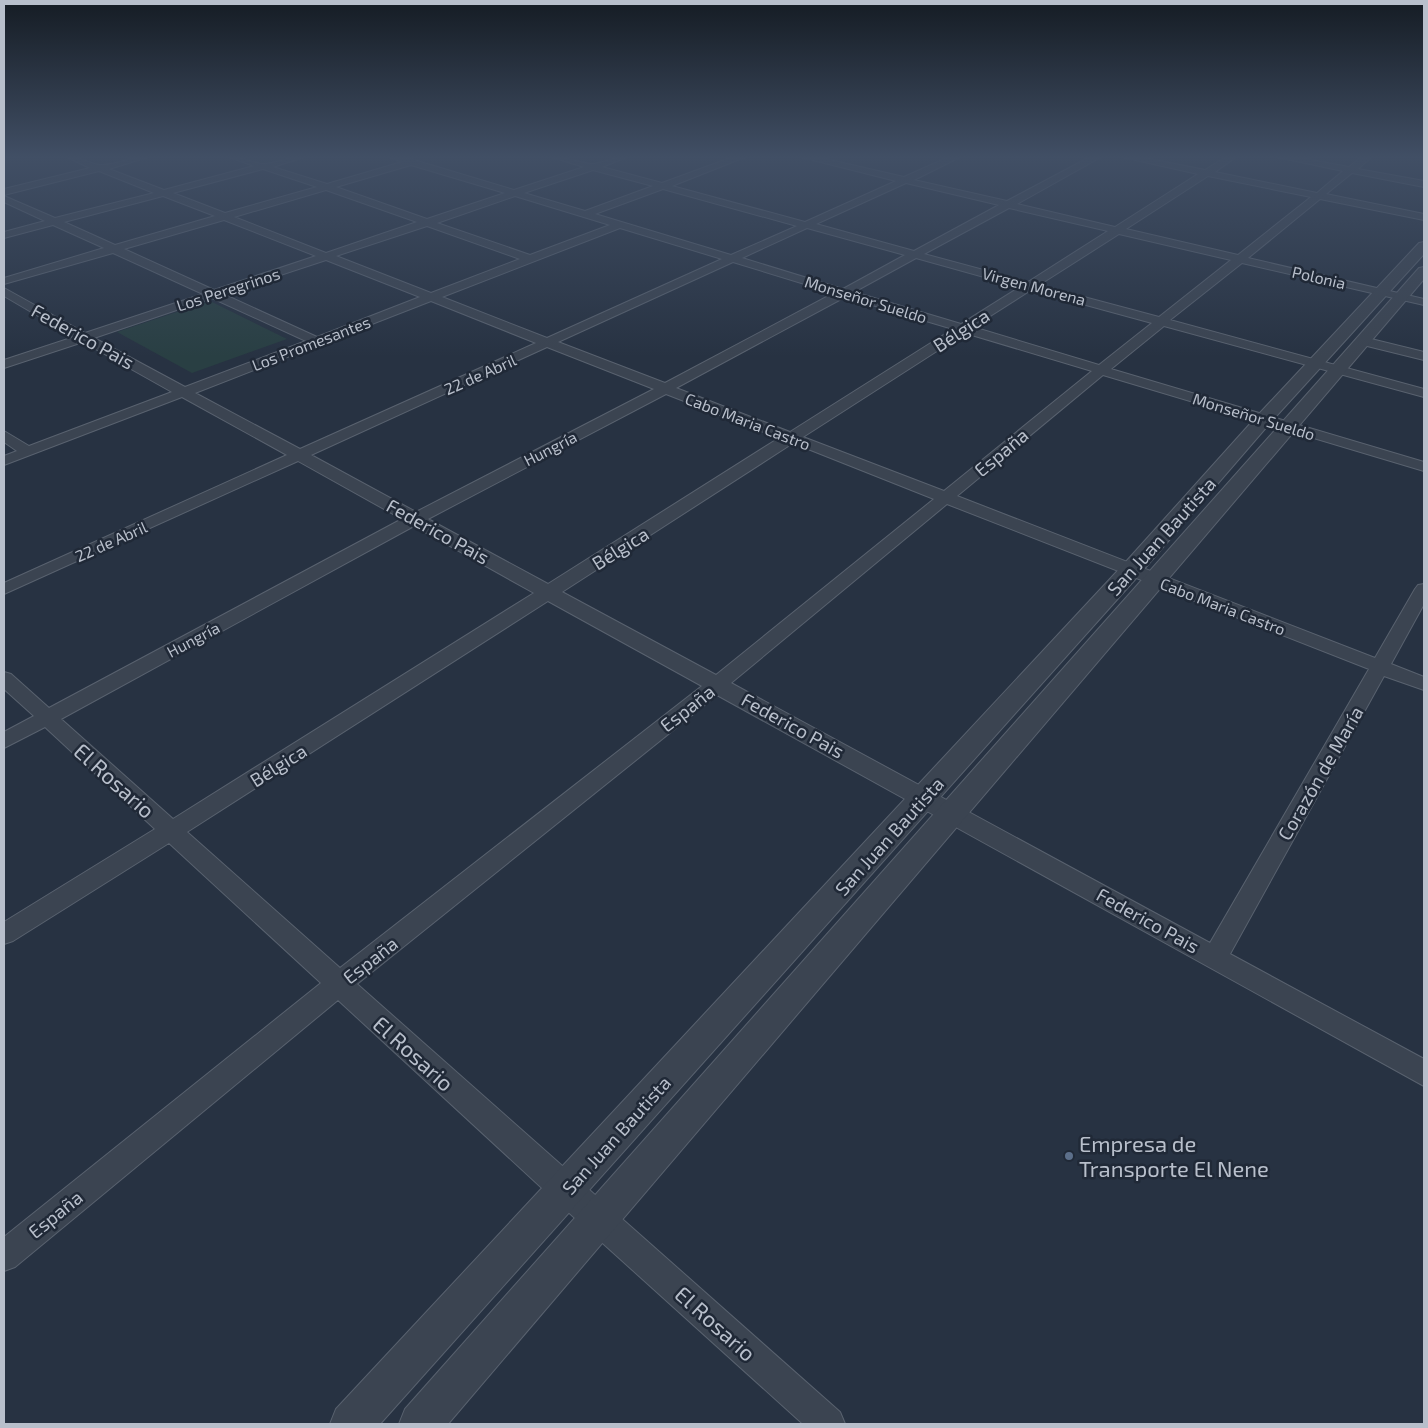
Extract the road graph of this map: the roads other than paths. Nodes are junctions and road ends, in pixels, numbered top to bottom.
1 (48, 224) edge
2 (58, 224) edge
3 (202, 224) edge
4 (242, 224) edge
5 (426, 224) edge
6 (430, 224) edge
7 (614, 224) edge
8 (802, 224) edge
9 (810, 224) edge
10 (972, 224) edge
11 (1089, 224) edge
12 (1127, 224) edge
13 (1284, 224) edge
14 (619, 225) junction
15 (807, 225) junction
16 (1117, 230) junction
17 (4, 235) edge
18 (1424, 246) edge
19 (114, 249) junction
20 (914, 254) junction
21 (326, 256) junction
22 (530, 259) junction
23 (732, 259) junction
24 (1240, 259) junction
25 (1424, 271) edge
26 (4, 281) edge
27 (1030, 286) junction
28 (4, 291) edge
29 (842, 292) junction
30 (214, 294) junction
31 (1391, 294) junction
32 (431, 297) junction
33 (1424, 302) edge
34 (1162, 321) junction
35 (963, 328) junction
36 (83, 337) junction
37 (316, 341) junction
38 (1363, 341) junction
39 (551, 342) junction
40 (1424, 356) edge
41 (4, 364) edge
42 (1327, 366) junction
43 (1101, 370) junction
44 (666, 388) junction
45 (184, 392) junction
46 (1424, 393) edge
47 (1276, 423) junction
48 (4, 435) edge
49 (793, 438) junction
50 (28, 452) junction
51 (299, 455) junction
52 (4, 461) edge
53 (1424, 467) edge
54 (946, 498) junction
55 (415, 519) junction
56 (1144, 575) junction
57 (4, 589) edge
58 (1424, 589) edge
59 (550, 592) junction
60 (1380, 667) junction
61 (4, 678) edge
62 (718, 684) junction
63 (1424, 684) edge
64 (48, 718) junction
65 (4, 740) edge
66 (924, 797) junction
67 (952, 812) junction
68 (170, 830) junction
69 (4, 934) edge
70 (1215, 957) junction
71 (339, 984) junction
72 (1424, 1072) edge
73 (566, 1190) junction
74 (599, 1218) junction
75 (4, 1256) edge
76 (351, 1424) edge
77 (420, 1424) edge
78 (828, 1424) edge

1 - 17 street
2 - 19 street
3 - 19 street
4 - 21 street, Cabo Maria Castro
5 - 21 street, Los Peregrinos
6 - 22 street
7 - 14 street, Monseñor Sueldo
8 - 15 street, Virgen Morena
9 - 15 street, 22 de Abril
10 - 20 street, Hungría
11 - 16 street, Polonia
12 - 16 street, Bélgica
13 - 24 street, España
14 - 22 street, Los Promesantes
14 - 23 street, Monseñor Sueldo
15 - 20 street, Virgen Morena
15 - 23 street, 22 de Abril
16 - 24 street, Polonia
16 - 27 street, Bélgica
18 - 31 street, San Juan Bautista
19 - 26 street
19 - 30 street
20 - 27 street, Virgen Morena
20 - 29 street, Hungría
21 - 30 street, Los Peregrinos
21 - 32 street, Cabo Maria Castro
22 - 32 street, Los Promesantes
23 - 29 street, Monseñor Sueldo
23 - 39 street, 22 de Abril
24 - 31 street, Polonia
24 - 34 street, España
25 - 31 street, San Juan Bautista
27 - 34 street, Virgen Morena
27 - 35 street, Bélgica
28 - 36 street, Federico Pais
29 - 35 street, Monseñor Sueldo
29 - 44 street, Hungría
30 - 36 street, Los Peregrinos
30 - 37 street
31 - 33 street, Polonia
31 - 38 street, San Juan Bautista
31 - 42 street, San Juan Bautista
32 - 37 street, Los Promesantes
32 - 39 street, Cabo Maria Castro
34 - 42 street, Virgen Morena
34 - 43 street, España
35 - 43 street, Monseñor Sueldo
35 - 49 street, Bélgica
36 - 41 street, Los Peregrinos
36 - 45 street, Federico Pais
37 - 45 street, Los Promesantes
38 - 40 street
38 - 42 street, San Juan Bautista
39 - 44 street, Cabo Maria Castro
39 - 51 street, 22 de Abril
42 - 46 street, Virgen Morena
42 - 47 street, San Juan Bautista
43 - 47 street, Monseñor Sueldo
43 - 54 street, España
44 - 49 street, Cabo Maria Castro
44 - 55 street, Hungría
45 - 50 street, Los Promesantes
45 - 51 street, Federico Pais
47 - 53 street, Monseñor Sueldo
47 - 56 street, San Juan Bautista
48 - 50 street
49 - 54 street, Cabo Maria Castro
49 - 59 street, Bélgica
50 - 52 street, Los Promesantes
51 - 55 street, Federico Pais
51 - 57 street, 22 de Abril
54 - 56 street, Cabo Maria Castro
54 - 62 street, España
55 - 59 street, Federico Pais
55 - 64 street, Hungría
56 - 60 street, Cabo Maria Castro
56 - 66 street, San Juan Bautista
56 - 67 street, San Juan Bautista
58 - 60 street, Corazón de María
59 - 62 street, Federico Pais
59 - 68 street, Bélgica
60 - 63 street, Cabo Maria Castro
60 - 70 street, Corazón de María
61 - 64 street, El Rosario
62 - 66 street, Federico Pais
62 - 71 street, España
64 - 65 street, Hungría
64 - 68 street, El Rosario
66 - 67 street, Federico Pais
66 - 73 street, San Juan Bautista
67 - 70 street, Federico Pais
67 - 74 street, San Juan Bautista
68 - 69 street, Bélgica
68 - 71 street, El Rosario
70 - 72 street, Federico Pais
71 - 73 street, El Rosario
71 - 75 street, España
73 - 74 street, El Rosario
73 - 76 street, San Juan Bautista
74 - 77 street, San Juan Bautista
74 - 78 street, El Rosario

